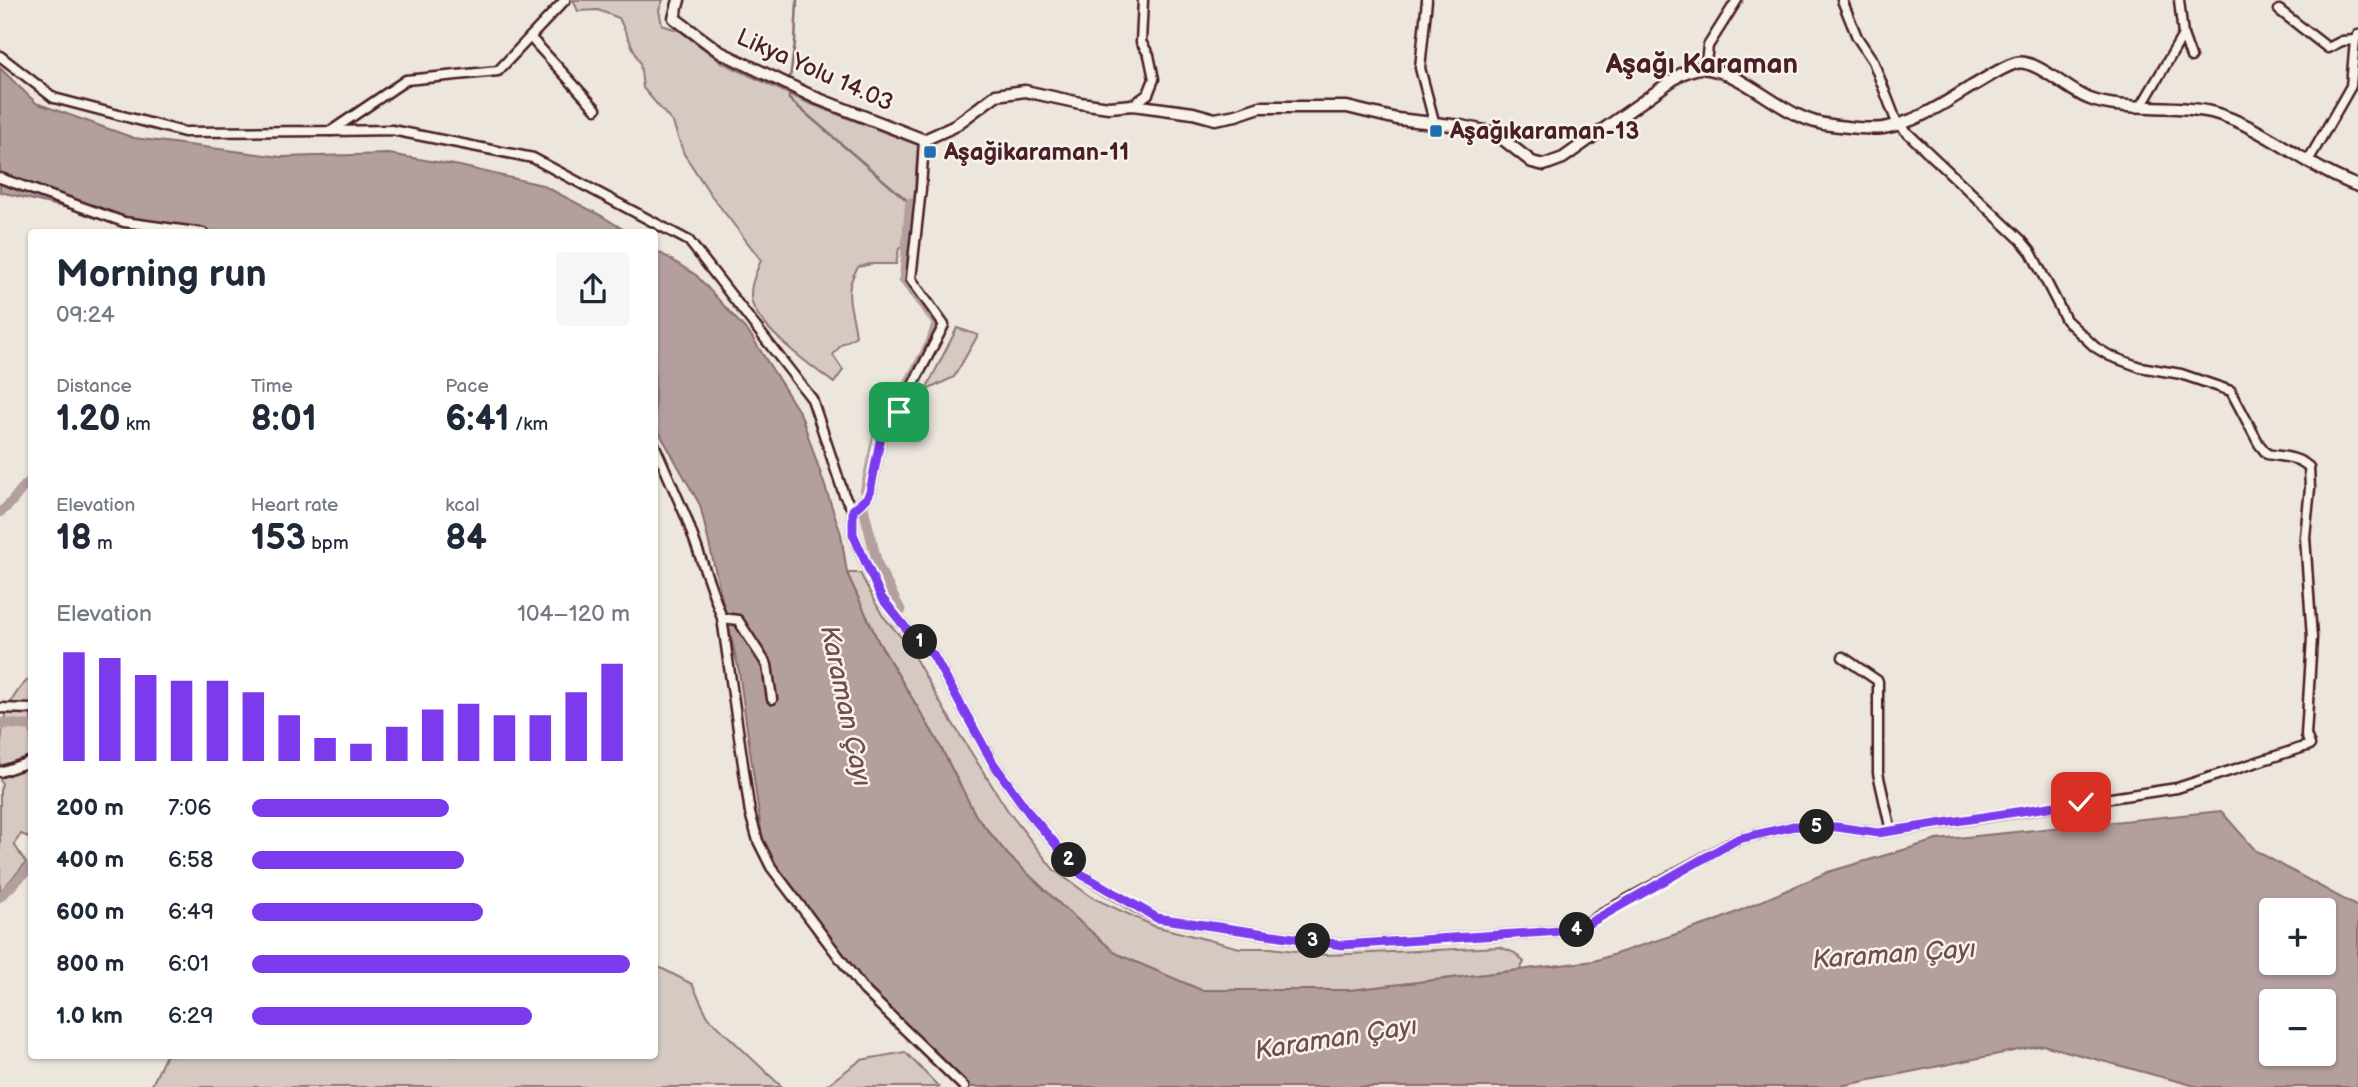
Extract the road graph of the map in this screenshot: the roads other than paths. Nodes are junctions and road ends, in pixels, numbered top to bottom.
1 (565, 0) edge
2 (679, 0) edge
3 (1143, 0) edge
4 (1427, 0) edge
5 (1737, 0) edge
6 (1842, 0) edge
7 (2179, 0) edge
8 (2279, 10) dead end
9 (2183, 35) junction
10 (530, 37) junction
11 (2356, 37) edge
12 (0, 56) edge
13 (2191, 58) dead end
14 (1705, 69) junction
15 (2142, 105) junction
16 (1133, 106) junction
17 (596, 109) dead end
18 (1897, 124) junction
19 (1435, 125) junction
20 (331, 131) junction
21 (924, 140) junction
22 (2308, 161) junction
23 (0, 178) edge
24 (2358, 186) edge
25 (174, 229) edge
26 (658, 453) edge
27 (853, 510) junction
28 (722, 618) junction
29 (1843, 657) dead end
30 (772, 699) dead end
31 (0, 708) edge
32 (28, 709) edge
33 (28, 762) edge
34 (0, 772) edge
35 (1891, 831) junction
36 (964, 1087) edge

1 - 10 street
2 - 21 street, Likya Yolu 14.03
3 - 16 street
4 - 19 street
5 - 14 street
6 - 18 street
7 - 9 street
8 - 11 street
9 - 13 street
9 - 15 street
10 - 17 street
10 - 20 street
11 - 22 street
12 - 20 street
14 - 18 street
14 - 19 street
15 - 18 street
15 - 22 street
16 - 19 street
16 - 21 street
18 - 35 street
20 - 27 street
21 - 27 street
22 - 24 street
23 - 25 street
26 - 28 street
27 - 35 street
28 - 30 street
28 - 36 street
29 - 35 street
31 - 32 street
33 - 34 street

